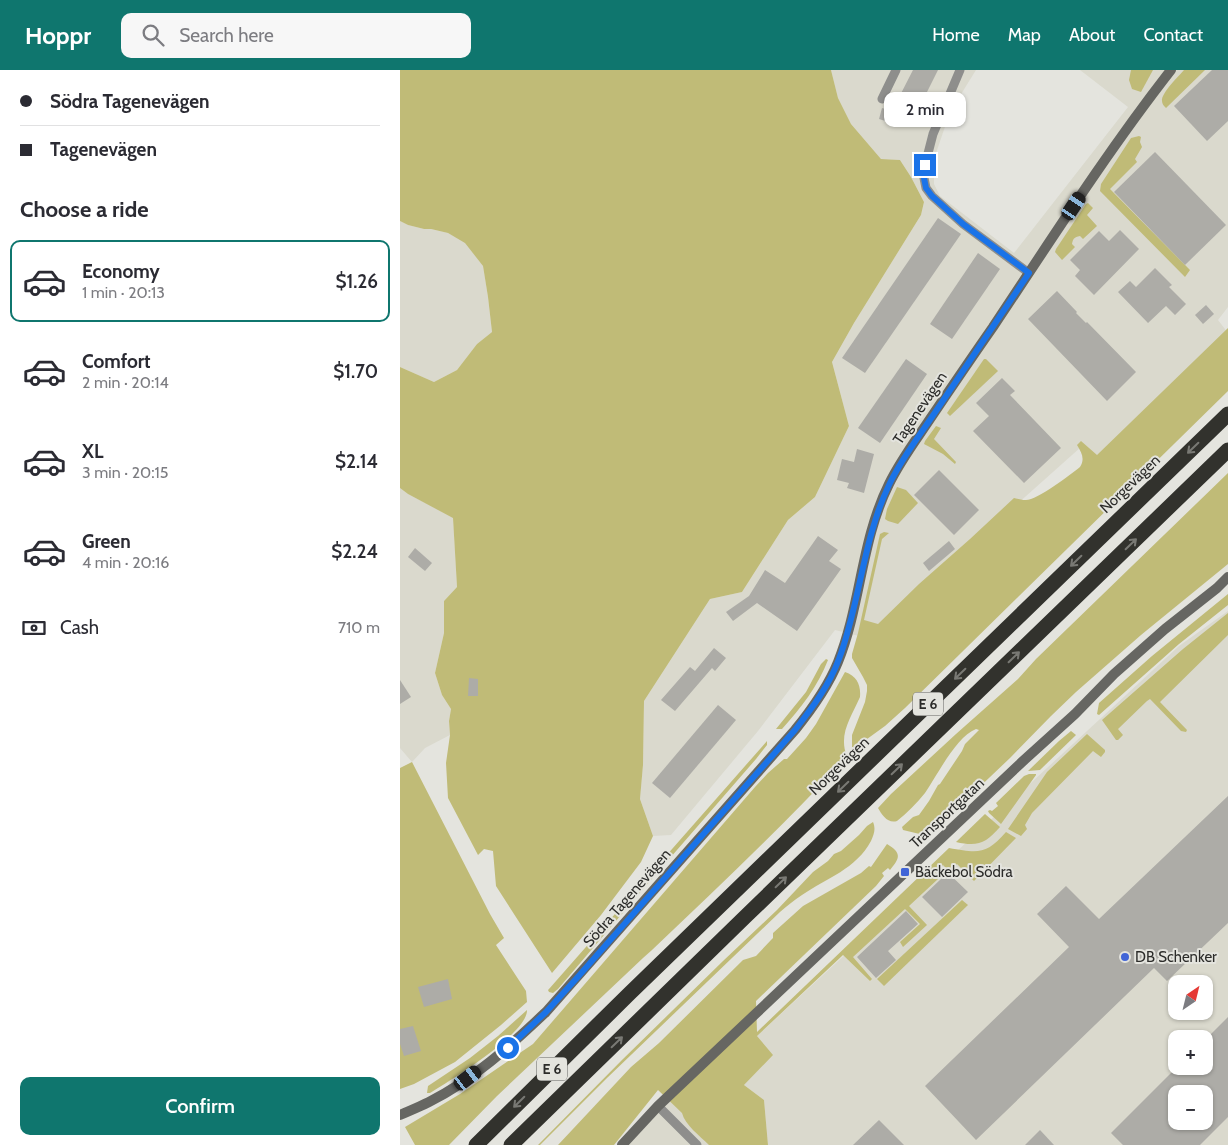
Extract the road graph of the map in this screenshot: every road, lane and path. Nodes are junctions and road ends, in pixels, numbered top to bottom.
1 (896, 70) edge
2 (960, 70) edge
3 (1171, 70) edge
4 (882, 99) dead end
5 (1029, 273) junction
6 (1228, 414) edge
7 (1228, 450) edge
8 (1228, 577) edge
9 (1228, 582) edge
10 (1217, 588) junction
11 (838, 660) joint
12 (582, 1076) junction
13 (658, 1106) junction
14 (400, 1115) edge
15 (476, 1145) edge
16 (511, 1145) edge
17 (522, 1145) edge
18 (622, 1145) edge
19 (697, 1145) edge

1 - 4 street
2 - 5 street
3 - 5 street, Tagenevägen
5 - 11 street, Tagenevägen
6 -> 15 highway, Norgevägen / E 6
12 -> 7 highway, E 6
8 - 10 street, Transportgatan
9 - 10 street, Transportgatan
10 - 13 street, Transportgatan
11 - 14 street, Södra Tagenevägen
12 - 16 highway, E 6
12 - 17 highway
13 - 18 street, Transportgatan
13 - 19 street

